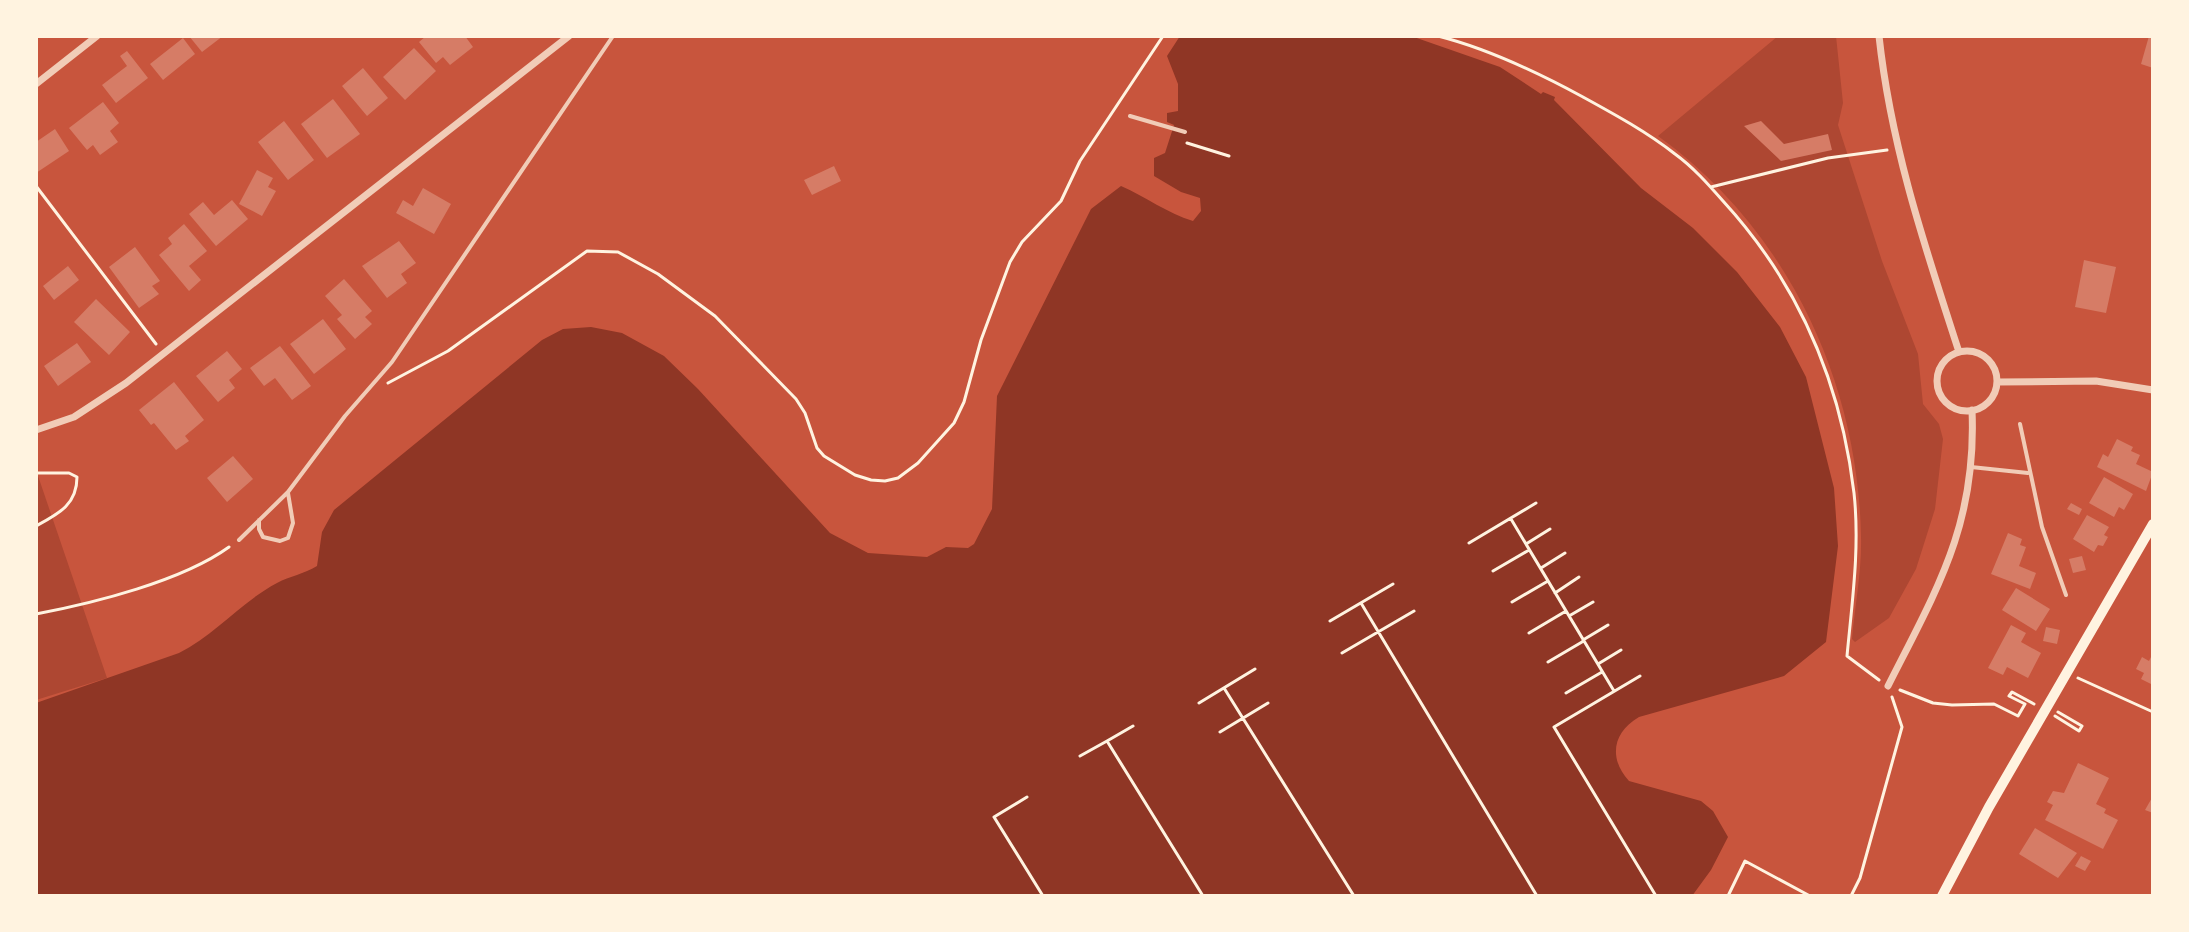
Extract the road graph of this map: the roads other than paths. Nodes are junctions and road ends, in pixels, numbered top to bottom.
1 (97, 36) edge
2 (569, 36) edge
3 (613, 36) edge
4 (1879, 36) edge
5 (36, 84) edge
6 (1130, 116) dead end
7 (1185, 132) dead end
8 (1959, 352) junction
9 (1997, 382) junction
10 (2153, 390) edge
11 (1972, 410) junction
12 (2020, 424) dead end
13 (36, 430) edge
14 (1971, 467) junction
15 (2029, 474) junction
16 (288, 492) junction
17 (259, 520) junction
18 (2153, 524) edge
19 (239, 540) road end
20 (2066, 595) dead end
21 (1888, 686) road end
22 (1942, 896) edge

1 - 5 street
2 - 13 street
3 - 16 lane
4 - 8 street
6 - 7 lane
8 - 9 street
8 - 11 street
9 - 10 street
9 - 11 street
11 - 14 street
12 - 15 lane
14 - 15 lane
14 - 21 street
15 - 20 lane
16 - 17 lane
16 - 17 lane
17 - 19 lane
18 - 22 main road

